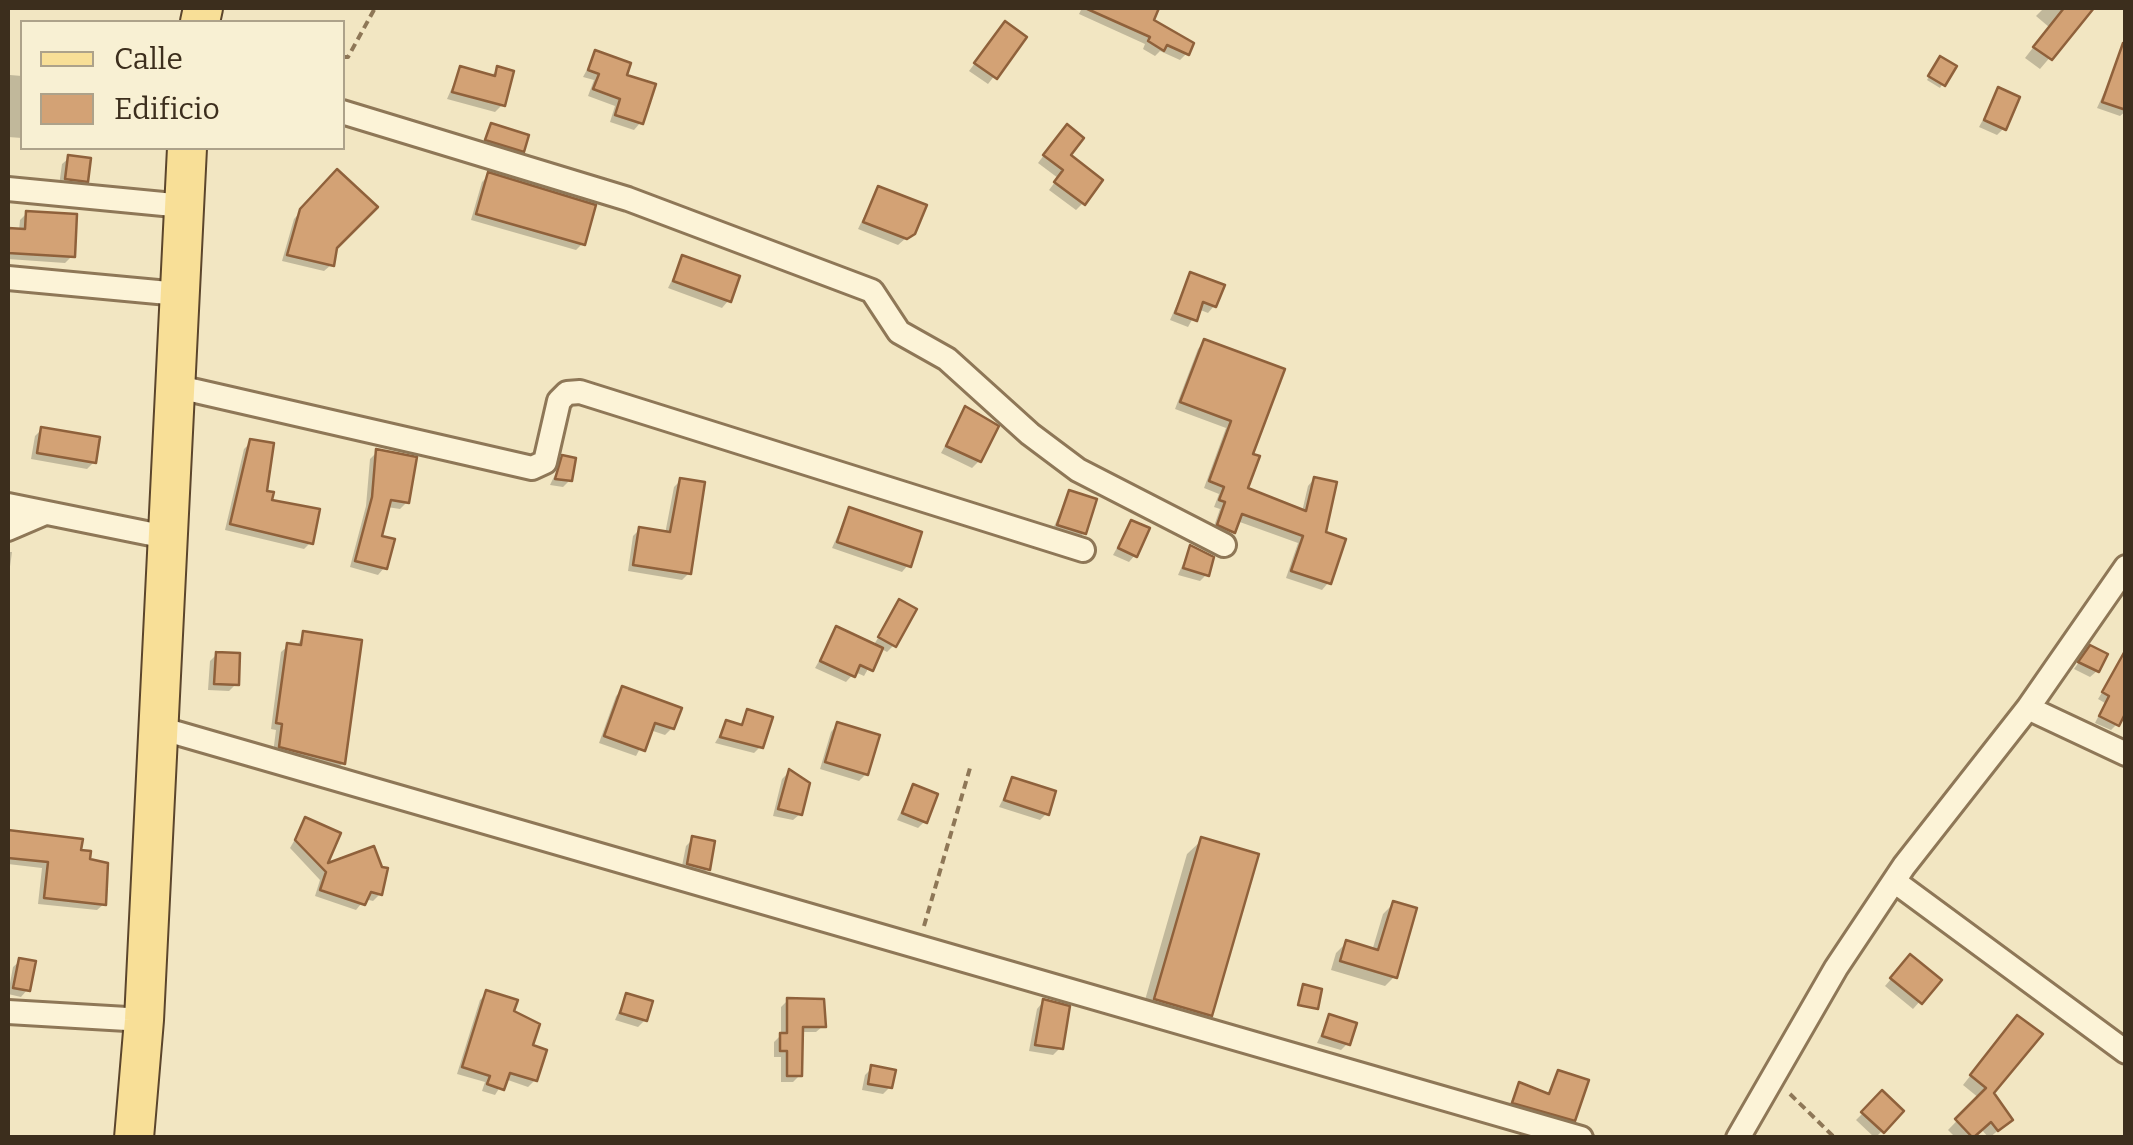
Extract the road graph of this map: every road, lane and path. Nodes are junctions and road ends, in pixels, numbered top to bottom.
1 (375, 8) edge
2 (345, 56) edge
3 (345, 113) edge
4 (188, 150) edge
5 (8, 189) edge
6 (184, 206) junction
7 (8, 278) edge
8 (180, 294) junction
9 (174, 386) junction
10 (8, 505) edge
11 (44, 514) junction
12 (8, 528) edge
13 (166, 537) junction
14 (1224, 545) dead end
15 (1083, 550) dead end
16 (2126, 567) edge
17 (2028, 708) junction
18 (156, 727) junction
19 (2126, 754) edge
20 (970, 768) dead end
21 (1894, 881) junction
22 (920, 945) junction
23 (8, 1012) edge
24 (144, 1020) junction
25 (2126, 1052) edge
26 (1773, 1076) junction
27 (134, 1138) edge
28 (1581, 1138) edge
29 (1738, 1138) edge
30 (1835, 1138) edge

1 - 2 path
3 - 14 street
4 - 6 main road
5 - 6 street
6 - 8 main road
7 - 8 street
8 - 9 main road
9 - 13 main road
9 - 15 street
10 - 11 street
11 - 12 street
11 - 13 street
13 - 18 main road
16 - 17 street
17 - 19 street
17 - 21 street
18 - 22 street
18 - 24 main road
20 - 22 path
21 - 25 street
21 - 26 street
22 - 28 street
23 - 24 street
24 - 27 main road
26 - 29 street
26 - 30 path

